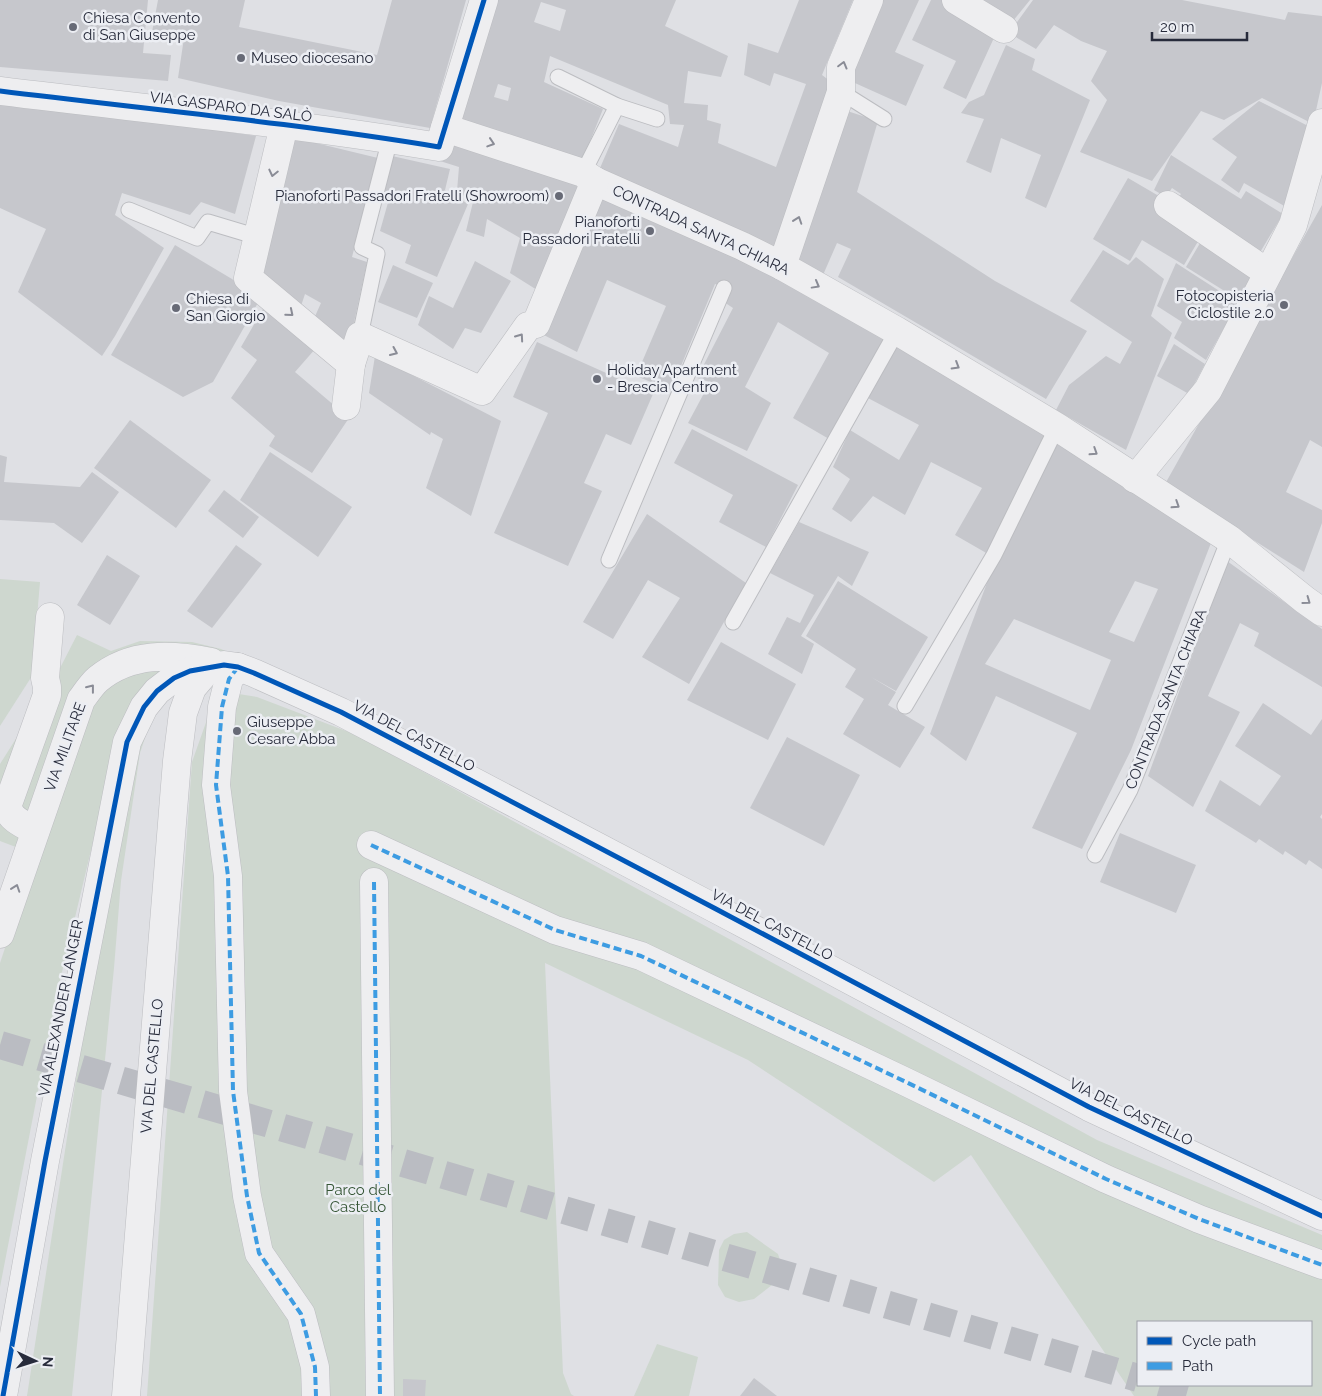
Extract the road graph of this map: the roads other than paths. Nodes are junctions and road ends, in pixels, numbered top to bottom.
1 (484, 0) edge
2 (869, 0) edge
3 (956, 0) edge
4 (1004, 29) dead end
5 (558, 77) dead end
6 (0, 92) edge
7 (841, 92) junction
8 (617, 106) junction
9 (658, 119) dead end
10 (884, 119) dead end
11 (1322, 123) edge
12 (284, 125) junction
13 (445, 128) junction
14 (390, 139) junction
15 (589, 177) junction
16 (1168, 205) dead end
17 (129, 210) dead end
18 (258, 237) junction
19 (782, 266) junction
20 (1268, 273) junction
21 (724, 288) dead end
22 (897, 331) junction
23 (360, 336) junction
24 (351, 364) junction
25 (346, 406) dead end
26 (1057, 427) junction
27 (1136, 479) junction
28 (1229, 539) junction
29 (609, 560) dead end
30 (1322, 612) edge
31 (50, 617) dead end
32 (733, 622) dead end
33 (224, 667) junction
34 (905, 706) dead end
35 (35, 831) junction
36 (371, 846) dead end
37 (1095, 855) dead end
38 (374, 882) dead end
39 (0, 934) edge
40 (1322, 1216) edge
41 (1322, 1265) edge
42 (2, 1396) edge
43 (126, 1396) edge
44 (316, 1396) edge
45 (380, 1396) edge

1 - 13 street
7 -> 2 street
3 - 4 street
5 - 8 lane
6 - 12 street, VIA GASPARO DA SALÒ
7 - 10 lane
19 -> 7 street
8 - 9 lane
8 - 15 lane
11 - 20 street
12 - 14 street, VIA GASPARO DA SALÒ
12 -> 18 street
13 - 14 street, VIA GASPARO DA SALÒ
13 -> 15 street, CONTRADA SANTA CHIARA
14 - 23 lane
15 - 19 street, CONTRADA SANTA CHIARA
23 -> 15 street
16 - 20 street
17 - 18 lane
18 -> 24 street
19 -> 22 street, CONTRADA SANTA CHIARA
20 - 27 street
21 - 29 lane
22 -> 26 street, CONTRADA SANTA CHIARA
22 - 32 lane
23 - 24 street
24 - 25 street
26 -> 27 street, CONTRADA SANTA CHIARA
26 - 34 lane
27 -> 28 street, CONTRADA SANTA CHIARA
28 -> 30 street, CONTRADA SANTA CHIARA
28 - 37 lane, CONTRADA SANTA CHIARA
31 - 35 street
35 -> 33 street, VIA MILITARE
33 - 40 street, VIA DEL CASTELLO
33 - 42 street, VIA ALEXANDER LANGER
33 - 43 street, VIA DEL CASTELLO
33 - 44 street
39 -> 35 street, VIA MILITARE
36 - 41 street
38 - 45 street

